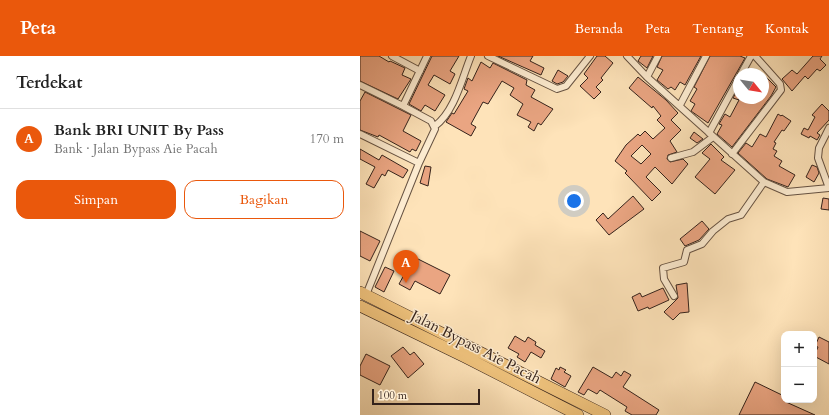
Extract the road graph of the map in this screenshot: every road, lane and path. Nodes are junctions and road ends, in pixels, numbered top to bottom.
1 (392, 56) edge
2 (427, 56) edge
3 (471, 56) edge
4 (488, 56) edge
5 (590, 56) edge
6 (627, 56) edge
7 (658, 56) edge
8 (706, 56) edge
9 (751, 56) edge
10 (755, 56) edge
11 (744, 68) edge
12 (420, 71) junction
13 (647, 77) junction
14 (360, 85) edge
15 (733, 90) edge
16 (680, 105) junction
17 (403, 106) junction
18 (435, 126) junction
19 (829, 128) edge
20 (360, 134) edge
21 (711, 135) junction
22 (732, 154) junction
23 (672, 158) dead end
24 (419, 163) junction
25 (764, 182) junction
26 (829, 188) edge
27 (363, 293) edge
28 (674, 296) dead end
29 (360, 306) edge
30 (578, 415) edge
31 (605, 415) edge

1 - 12 street
2 - 12 street
3 - 18 street
4 - 5 street
6 - 13 street
7 - 13 street
8 - 16 street
9 - 11 street
10 - 22 street
12 - 17 street
13 - 16 street
14 - 17 street
15 - 21 street
16 - 21 street
17 - 18 street
18 - 24 street
19 - 26 street
20 - 24 street
21 - 22 street
21 - 23 street
22 - 25 street
24 - 27 street
25 - 26 street
25 - 28 street
27 - 31 highway
29 - 30 highway, Jalan Bypass Aie Pacah

